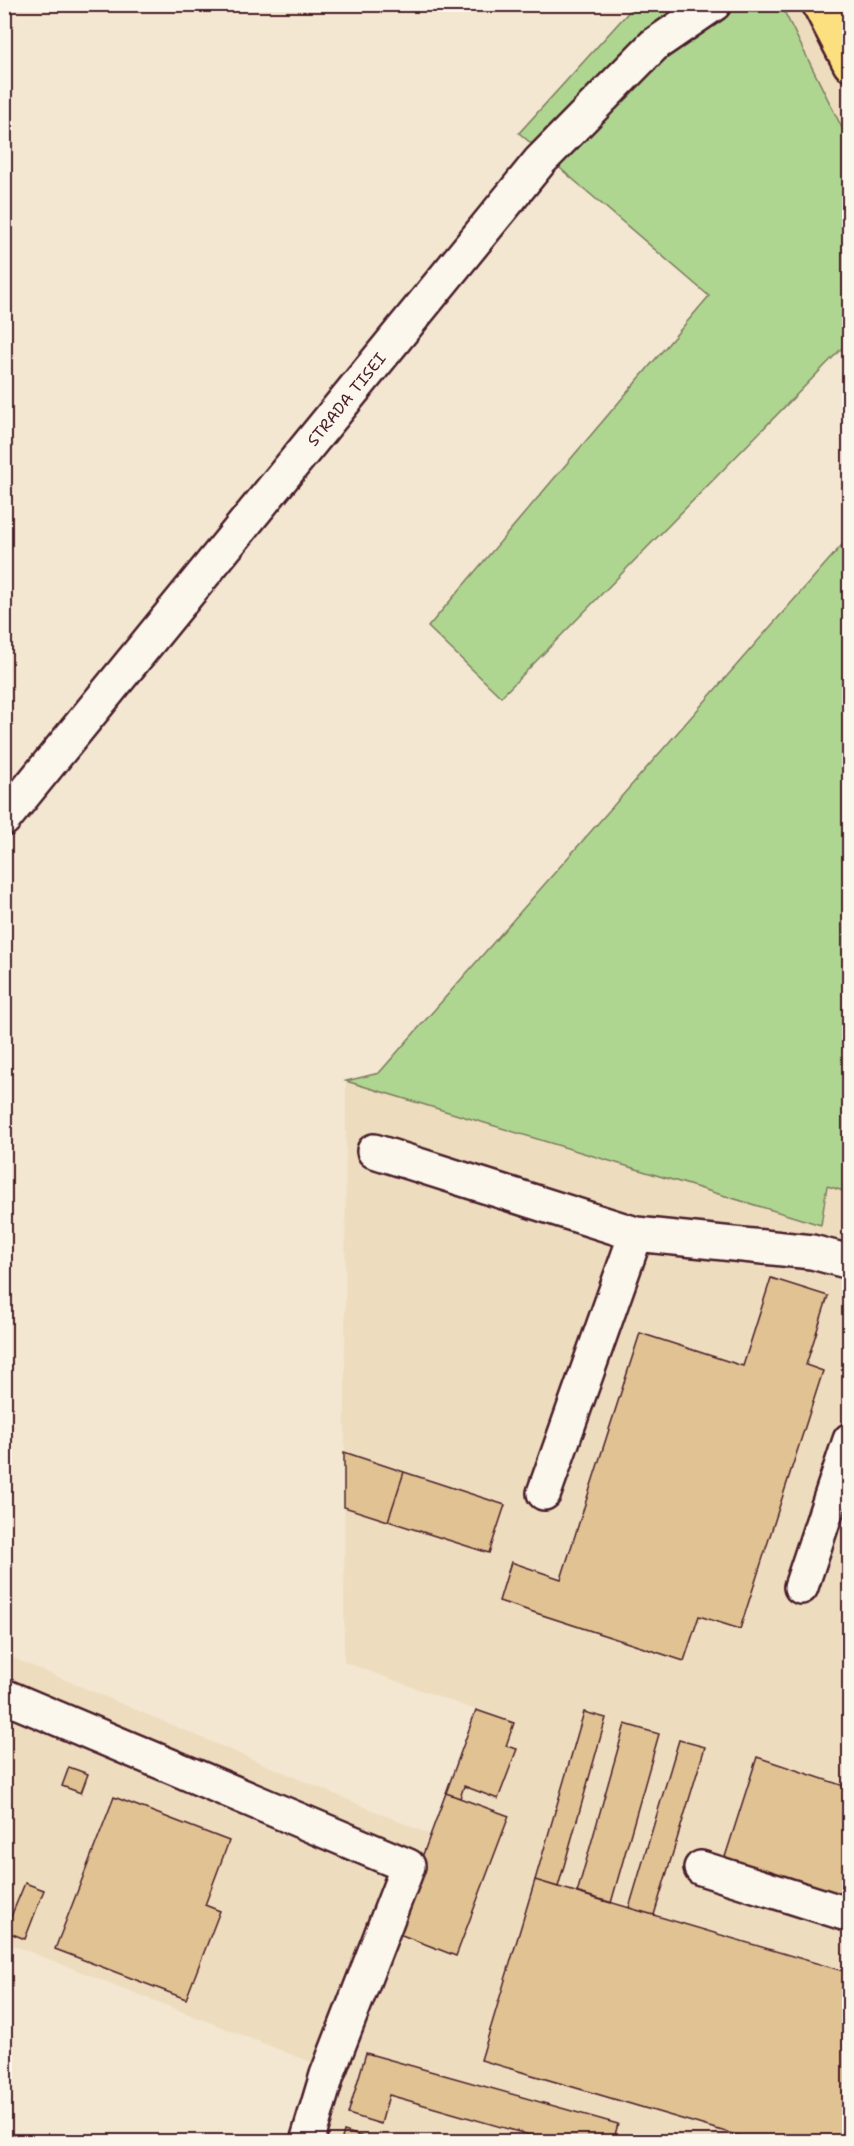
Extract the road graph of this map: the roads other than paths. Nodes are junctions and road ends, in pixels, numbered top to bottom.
1 (714, 4) edge
2 (832, 20) edge
3 (849, 64) edge
4 (4, 819) edge
5 (374, 1151) dead end
6 (636, 1233) junction
7 (849, 1262) edge
8 (849, 1440) edge
9 (544, 1493) dead end
10 (801, 1587) dead end
11 (4, 1696) edge
12 (701, 1868) dead end
13 (849, 1915) edge
14 (307, 2142) edge

1 - 4 lane, STRADA TISEI
2 - 3 main road
5 - 6 lane
6 - 7 lane
6 - 9 lane
8 - 10 lane
11 - 14 lane
12 - 13 lane

